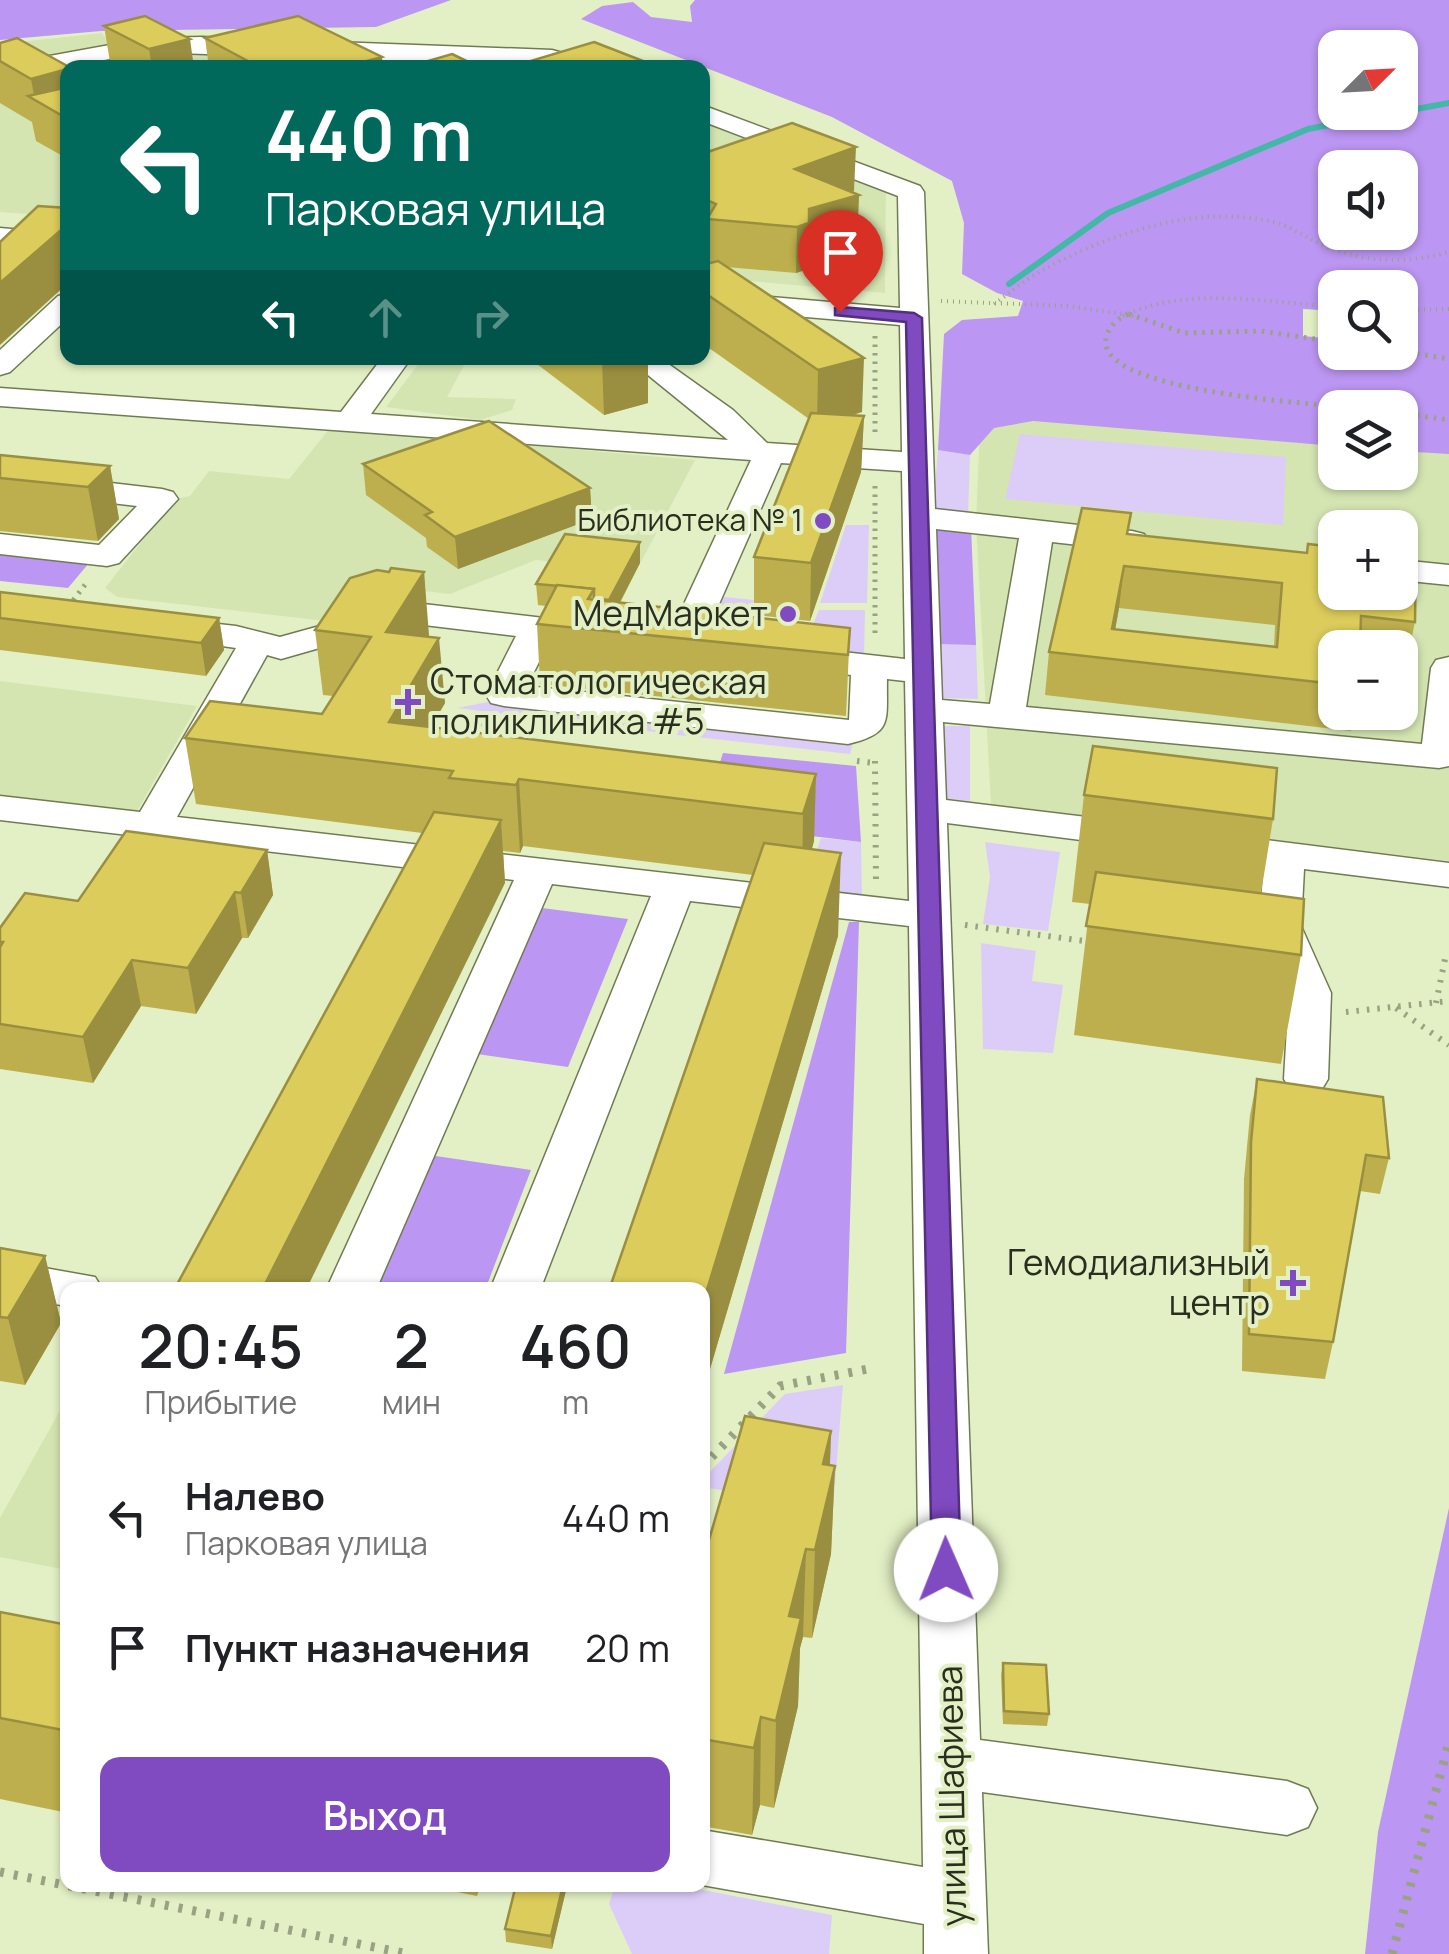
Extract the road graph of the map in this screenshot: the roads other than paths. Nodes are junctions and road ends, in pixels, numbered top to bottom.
1 (66, 60) edge
2 (563, 60) edge
3 (60, 61) edge
4 (0, 72) edge
5 (710, 115) edge
6 (0, 236) edge
7 (60, 241) edge
8 (34, 290) edge
9 (60, 292) edge
10 (710, 299) edge
11 (60, 310) edge
12 (901, 310) junction
13 (392, 365) edge
14 (651, 365) edge
15 (0, 366) edge
16 (0, 397) edge
17 (351, 420) junction
18 (765, 453) junction
19 (896, 462) junction
20 (0, 480) edge
21 (919, 517) junction
22 (1037, 531) junction
23 (0, 544) edge
24 (1156, 544) edge
25 (1418, 572) edge
26 (1449, 575) edge
27 (139, 626) edge
28 (538, 628) junction
29 (257, 642) junction
30 (683, 646) junction
31 (720, 650) edge
32 (758, 654) edge
33 (872, 666) junction
34 (1449, 668) edge
35 (924, 690) junction
36 (1006, 716) junction
37 (0, 808) edge
38 (927, 808) junction
39 (152, 826) junction
40 (1285, 854) junction
41 (538, 871) junction
42 (1449, 875) edge
43 (676, 887) junction
44 (929, 918) junction
45 (1306, 1078) dead end
46 (0, 1278) edge
47 (354, 1282) edge
48 (518, 1282) edge
49 (60, 1287) edge
50 (952, 1762) junction
51 (1286, 1808) dead end
52 (710, 1859) edge
53 (956, 1927) edge

1 - 2 street
3 - 4 street
5 - 12 street, улица Шафиева
6 - 7 street
8 - 9 street
10 - 12 street
11 - 15 street
12 - 19 street, улица Шафиева
13 - 17 street
14 - 18 street
16 - 17 street
17 - 18 street
18 - 19 street
18 - 30 street
19 - 21 street, улица Шафиева
20 - 23 street
21 - 22 street
21 - 35 street, улица Шафиева
22 - 24 street
22 - 36 street
25 - 26 street
27 - 29 street
28 - 29 street
28 - 30 street
28 - 33 street
29 - 39 street
30 - 31 street
32 - 33 street
33 - 35 street
34 - 36 street
35 - 36 street
35 - 38 street, улица Шафиева
37 - 39 street
38 - 40 street
38 - 44 street, улица Шафиева
39 - 41 street
40 - 42 street
40 - 45 street
41 - 43 street
41 - 47 street
43 - 44 street
43 - 48 street
44 - 50 street, улица Шафиева
46 - 49 street
50 - 51 street
50 - 53 street, улица Шафиева
52 - 53 street

